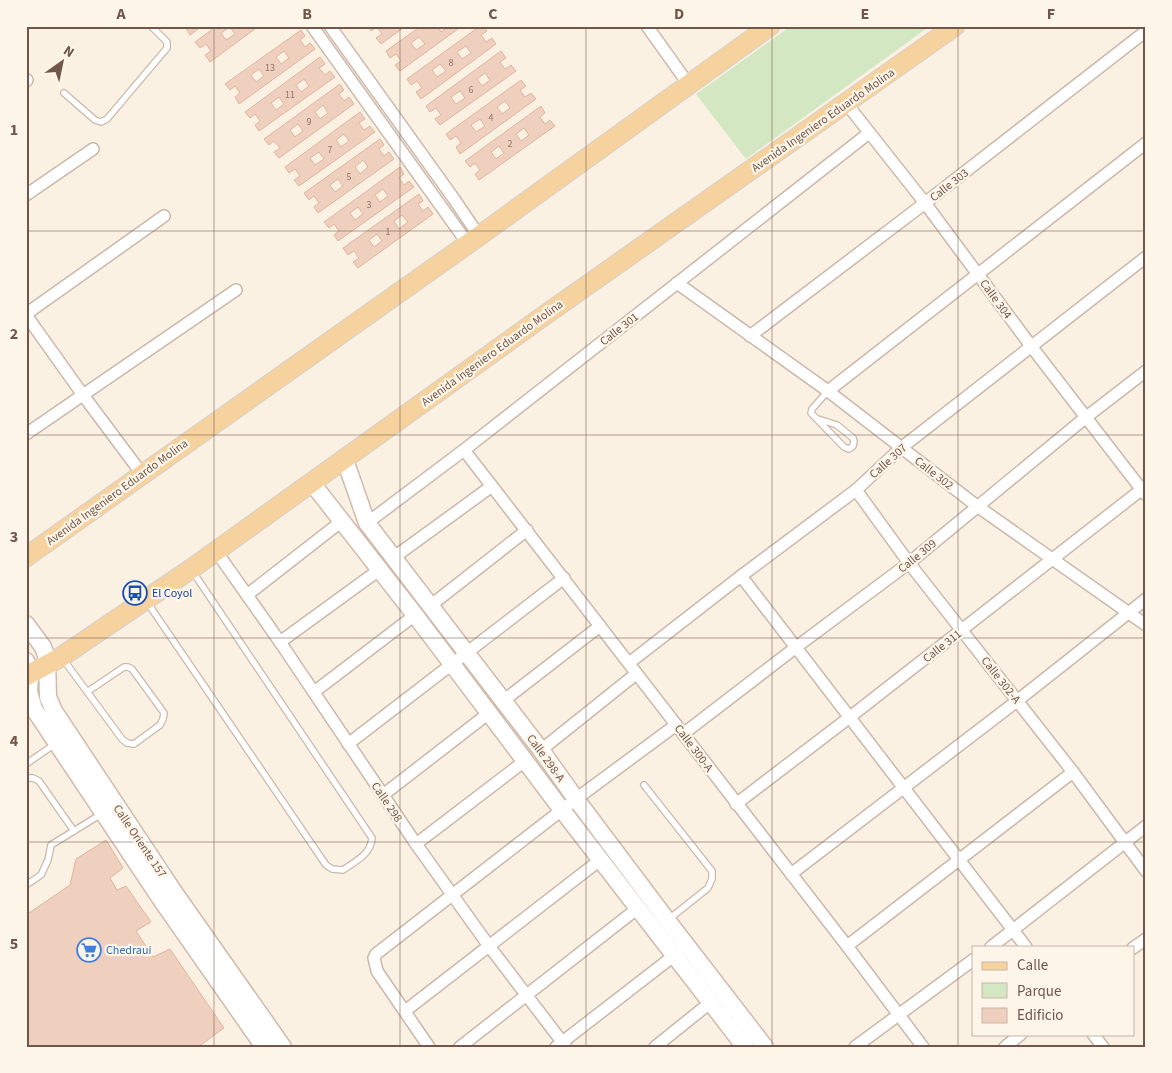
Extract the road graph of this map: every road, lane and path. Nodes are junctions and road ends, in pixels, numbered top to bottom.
1 (151, 26) edge
2 (312, 26) edge
3 (330, 26) edge
4 (647, 26) edge
5 (956, 26) edge
6 (759, 29) edge
7 (1146, 31) edge
8 (689, 85) junction
9 (64, 93) dead end
10 (846, 104) junction
11 (869, 132) junction
12 (1146, 143) edge
13 (93, 149) dead end
14 (26, 195) edge
15 (925, 203) junction
16 (164, 216) dead end
17 (473, 240) junction
18 (1146, 257) edge
19 (977, 274) junction
20 (677, 283) junction
21 (236, 290) dead end
22 (26, 314) edge
23 (750, 336) junction
24 (1030, 346) junction
25 (1146, 371) edge
26 (828, 391) junction
27 (83, 395) junction
28 (1085, 418) junction
29 (818, 419) junction
30 (26, 434) edge
31 (901, 448) junction
32 (464, 450) junction
33 (345, 460) junction
34 (142, 474) junction
35 (312, 483) junction
36 (492, 486) junction
37 (856, 490) junction
38 (1144, 490) edge
39 (977, 506) junction
40 (342, 521) junction
41 (367, 523) junction
42 (527, 530) junction
43 (216, 551) junction
44 (26, 557) edge
45 (393, 558) junction
46 (1052, 560) junction
47 (909, 562) junction
48 (191, 569) junction
49 (380, 570) junction
50 (741, 576) junction
51 (564, 578) junction
52 (246, 595) junction
53 (1146, 599) edge
54 (146, 600) junction
55 (430, 606) junction
56 (1128, 613) junction
57 (415, 615) junction
58 (26, 624) edge
59 (1146, 624) edge
60 (600, 626) junction
61 (962, 630) junction
62 (280, 642) junction
63 (794, 648) junction
64 (466, 653) junction
65 (55, 661) junction
66 (629, 663) junction
67 (451, 664) junction
68 (28, 670) edge
69 (636, 674) junction
70 (87, 692) junction
71 (314, 692) junction
72 (1018, 700) junction
73 (503, 701) junction
74 (488, 713) junction
75 (850, 717) junction
76 (676, 725) junction
77 (684, 734) junction
78 (57, 743) junction
79 (348, 744) junction
80 (541, 750) junction
81 (526, 760) junction
82 (26, 764) edge
83 (1073, 772) junction
84 (26, 778) edge
85 (644, 785) dead end
86 (903, 788) junction
87 (383, 795) junction
88 (576, 799) junction
89 (736, 804) junction
90 (562, 810) junction
91 (103, 813) junction
92 (1146, 826) edge
93 (74, 831) junction
94 (1124, 843) junction
95 (416, 844) junction
96 (600, 860) junction
97 (959, 860) junction
98 (1146, 871) edge
99 (791, 874) junction
100 (26, 885) edge
101 (452, 895) junction
102 (168, 897) junction
103 (638, 908) junction
104 (667, 920) junction
105 (1014, 930) junction
106 (1146, 939) edge
107 (489, 946) junction
108 (847, 946) junction
109 (992, 946) edge
110 (1025, 946) edge
111 (1134, 947) edge
112 (681, 951) junction
113 (972, 961) edge
114 (527, 996) junction
115 (711, 1002) junction
116 (405, 1012) junction
117 (898, 1015) junction
118 (1019, 1036) edge
119 (1095, 1036) edge
120 (562, 1045) edge
121 (264, 1047) edge
122 (283, 1047) edge
123 (429, 1047) edge
124 (460, 1047) edge
125 (655, 1047) edge
126 (745, 1047) edge
127 (765, 1047) edge
128 (855, 1047) edge
129 (923, 1047) edge
130 (1005, 1047) edge
131 (1103, 1047) edge

1 - 9 lane
2 - 17 street
3 - 17 street
4 - 8 street
5 - 10 main road, Avenida Ingeniero Eduardo Molina
6 - 8 main road, Avenida Ingeniero Eduardo Molina
7 - 15 street, Calle 303
8 - 17 main road, Avenida Ingeniero Eduardo Molina
10 - 11 street, Calle 304
10 - 33 main road, Avenida Ingeniero Eduardo Molina
11 - 15 street, Calle 304
11 - 20 street, Calle 301
12 - 19 street
13 - 14 street
15 - 19 street, Calle 304
15 - 23 street, Calle 303
16 - 22 street
17 - 34 main road, Avenida Ingeniero Eduardo Molina
18 - 24 street, Calle 307
19 - 24 street, Calle 304
19 - 26 street
20 - 23 street, Calle 302
20 - 32 street, Calle 301
21 - 27 street
22 - 27 street
23 - 26 street, Calle 302
24 - 28 street, Calle 304
24 - 31 street, Calle 307
25 - 28 street, Calle 309
26 - 29 lane
26 - 31 street, Calle 302
27 - 30 street
27 - 34 street
28 - 38 street, Calle 304
28 - 39 street, Calle 309
29 - 29 lane
31 - 37 street, Calle 307
31 - 39 street, Calle 302
32 - 36 street, Calle 300-A
32 - 41 street, Calle 301
33 - 35 main road, Avenida Ingeniero Eduardo Molina
33 - 41 street, Calle 298-A
34 - 44 main road, Avenida Ingeniero Eduardo Molina
35 - 40 street, Calle 298-A
35 - 43 main road, Avenida Ingeniero Eduardo Molina
36 - 42 street, Calle 300-A
36 - 45 street
37 - 47 street, Calle 302-A
37 - 50 street, Calle 307
38 - 46 street, Calle 311
39 - 46 street, Calle 302
39 - 47 street, Calle 309
40 - 49 street, Calle 298-A
40 - 52 street
41 - 45 street, Calle 298-A
42 - 51 street, Calle 300-A
42 - 55 street
43 - 48 main road, Avenida Ingeniero Eduardo Molina
43 - 52 street, Calle 298
45 - 55 street, Calle 298-A
46 - 56 street, Calle 302
46 - 61 street, Calle 311
47 - 61 street, Calle 302-A
47 - 63 street, Calle 309
48 - 54 main road, Avenida Ingeniero Eduardo Molina
48 - 54 lane
49 - 57 street, Calle 298-A
49 - 62 street
50 - 63 street
50 - 66 street, Calle 307
51 - 60 street, Calle 300-A
51 - 64 street
52 - 62 street, Calle 298
53 - 56 street
54 - 65 main road, Avenida Ingeniero Eduardo Molina
55 - 64 street, Calle 298-A
56 - 59 street, Calle 302
56 - 72 street
57 - 67 street, Calle 298-A
57 - 71 street
58 - 65 street, Calle Oriente 157
60 - 66 street, Calle 300-A
60 - 73 street
61 - 72 street, Calle 302-A
61 - 75 street, Calle 311
62 - 71 street, Calle 298
63 - 75 street
63 - 77 street, Calle 309
64 - 67 street
64 - 73 street, Calle 298-A
65 - 68 main road, Avenida Ingeniero Eduardo Molina
65 - 70 lane
65 - 102 street, Calle Oriente 157
66 - 69 street, Calle 300-A
67 - 74 street, Calle 298-A
67 - 79 street
68 - 78 street, Calle Oriente 157
69 - 76 street, Calle 300-A
69 - 80 street
70 - 70 lane
71 - 79 street, Calle 298
72 - 83 street, Calle 302-A
72 - 86 street
73 - 80 street, Calle 298-A
74 - 81 street, Calle 298-A
74 - 87 street
75 - 86 street
75 - 89 street, Calle 311
76 - 77 street, Calle 300-A
76 - 88 street
77 - 89 street, Calle 300-A
78 - 82 lane
78 - 91 street, Calle Oriente 157
79 - 87 street, Calle 298
80 - 88 street, Calle 298-A
81 - 90 street, Calle 298-A
81 - 95 street
83 - 94 street, Calle 302-A
83 - 97 street
84 - 93 lane
85 - 104 lane
86 - 97 street
86 - 99 street
87 - 95 street, Calle 298
88 - 90 street
88 - 104 street, Calle 298-A
89 - 99 street, Calle 300-A
90 - 96 street, Calle 298-A
90 - 101 street
91 - 93 lane
91 - 102 street, Calle Oriente 157
92 - 94 street
93 - 100 lane
94 - 98 street, Calle 302-A
94 - 105 street
95 - 101 street, Calle 298
96 - 103 street, Calle 298-A
96 - 107 street
97 - 105 street
97 - 108 street
99 - 108 street, Calle 300-A
101 - 107 street, Calle 298
101 - 116 street
102 - 121 street, Calle Oriente 157
102 - 122 street, Calle Oriente 157
103 - 112 street, Calle 298-A
103 - 114 street
104 - 112 street, Calle 298-A
105 - 109 street
105 - 110 street
106 - 111 street
107 - 114 street, Calle 298
107 - 116 street
108 - 117 street, Calle 300-A
112 - 115 street, Calle 298-A
112 - 120 street
112 - 127 street, Calle 298-A
113 - 117 street
114 - 120 street, Calle 298
114 - 124 street
115 - 125 street
115 - 126 street, Calle 298-A
116 - 123 street
117 - 128 street
117 - 129 street, Calle 300-A
118 - 130 street
119 - 131 street

